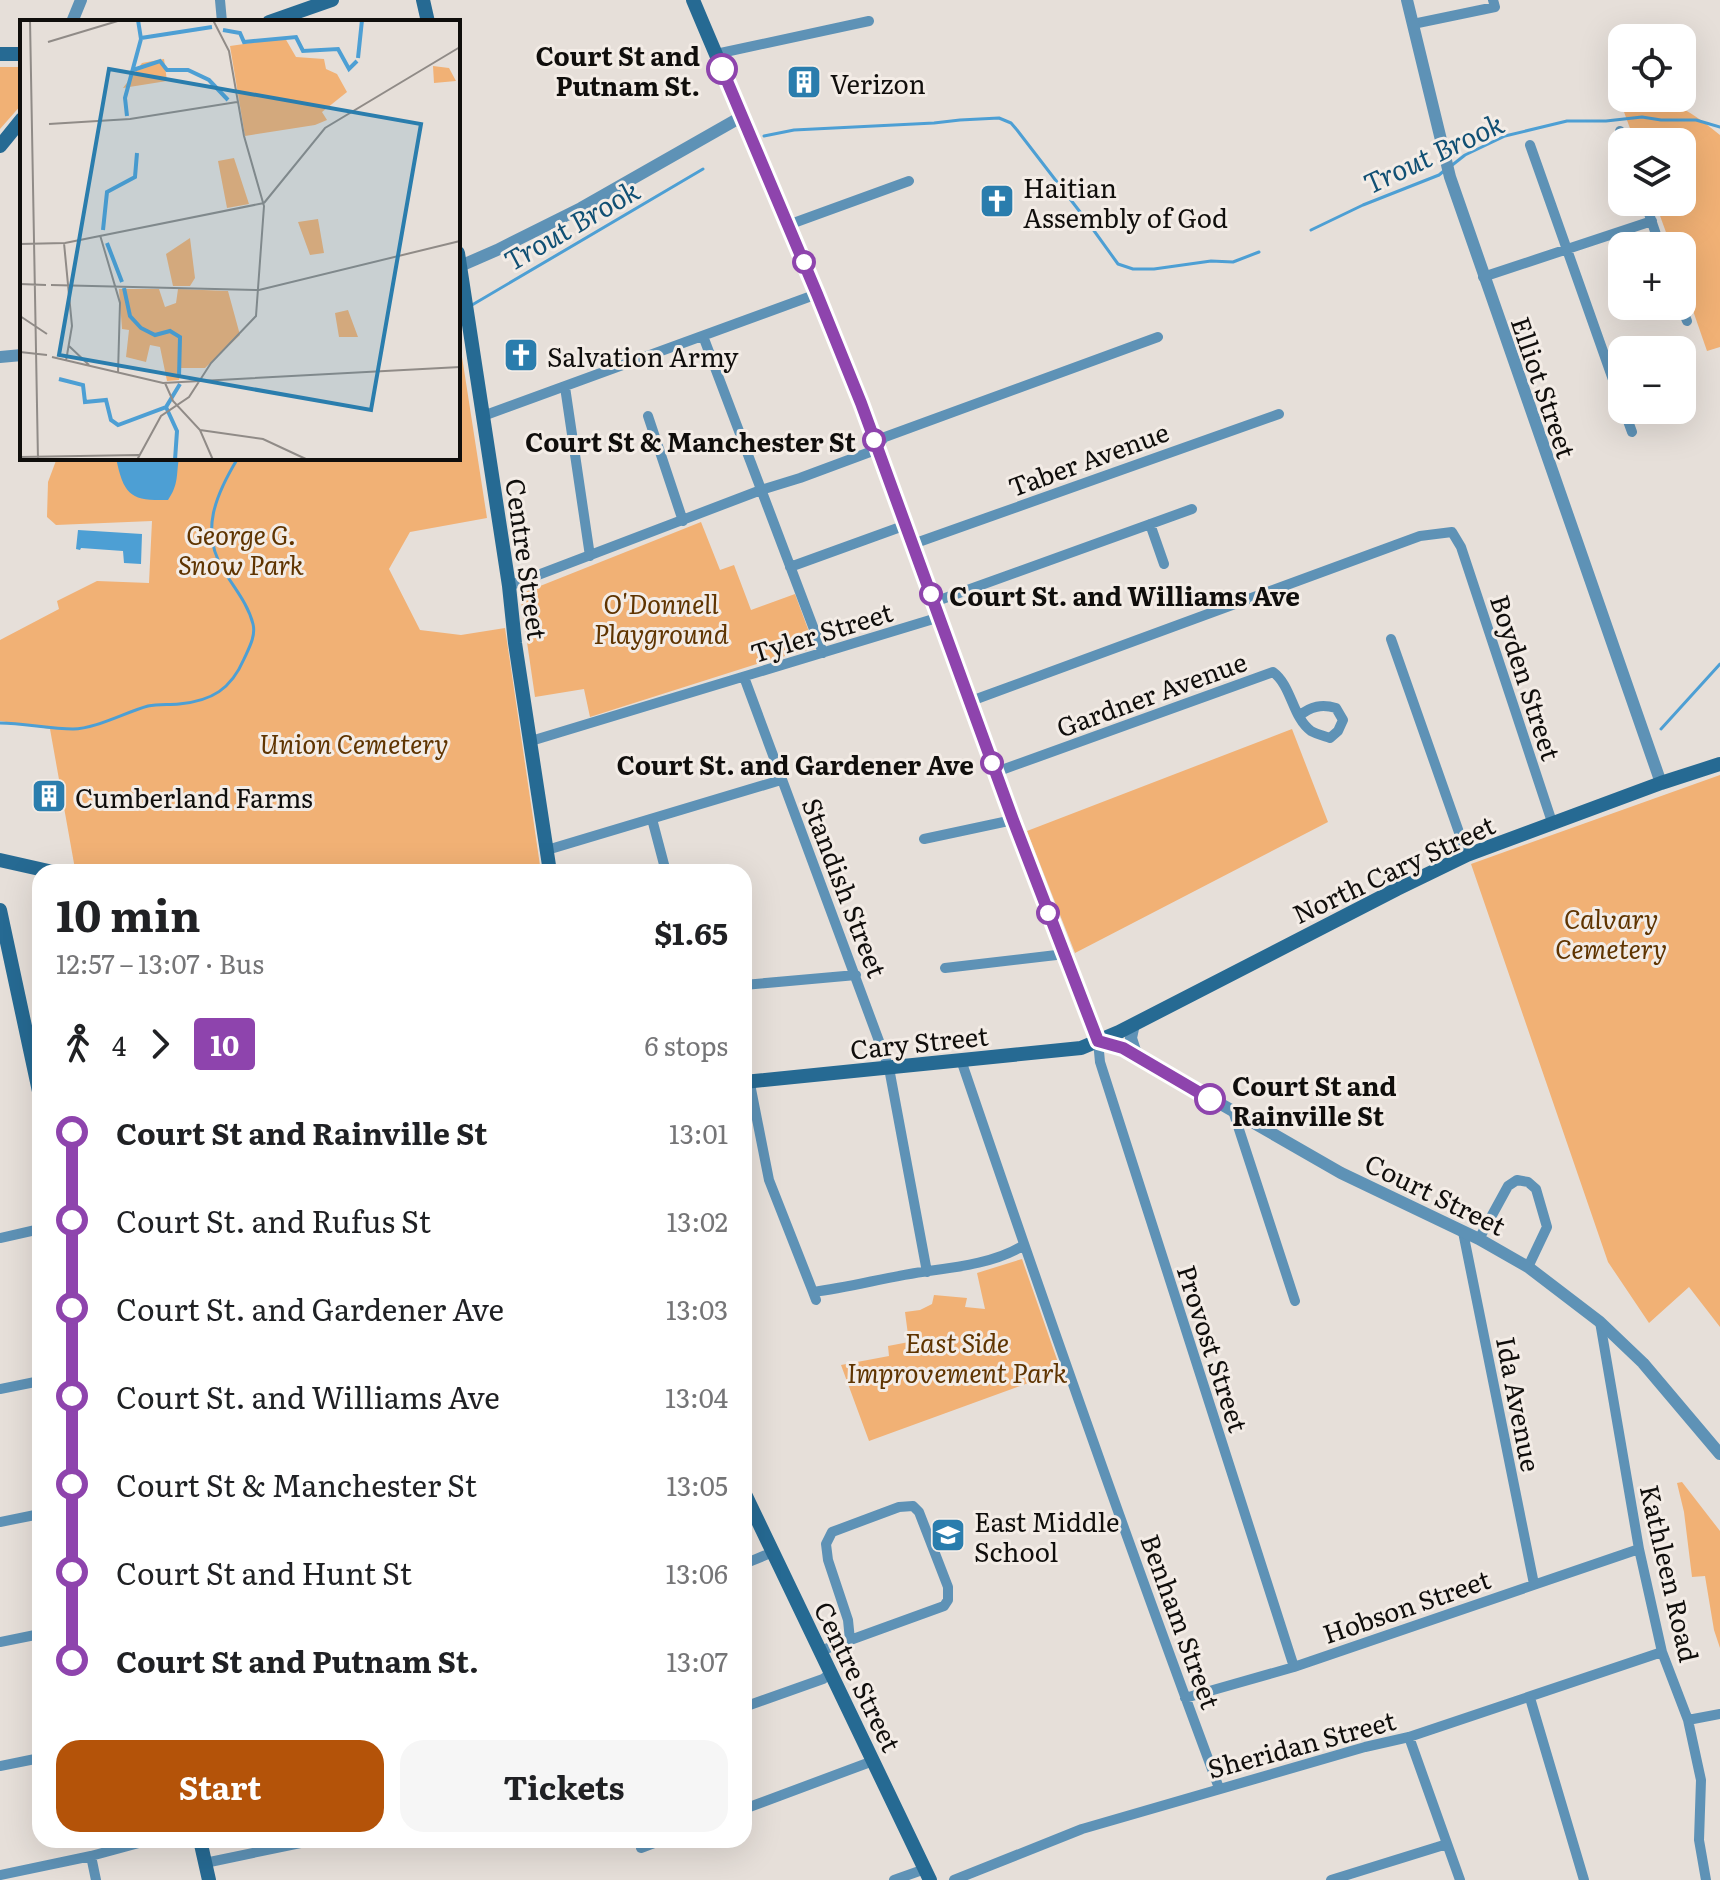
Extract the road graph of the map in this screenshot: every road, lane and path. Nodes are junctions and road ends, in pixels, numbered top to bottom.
1 (81, 0) edge
2 (220, 0) edge
3 (332, 0) edge
4 (423, 0) edge
5 (693, 0) edge
6 (1407, 0) edge
7 (1493, 0) edge
8 (73, 20) edge
9 (222, 20) edge
10 (275, 20) edge
11 (428, 20) edge
12 (869, 21) dead end
13 (1413, 24) junction
14 (716, 54) junction
15 (741, 117) junction
16 (20, 121) edge
17 (1530, 145) dead end
18 (0, 146) edge
19 (909, 181) dead end
20 (1650, 216) edge
21 (1652, 221) junction
22 (788, 225) junction
23 (1656, 232) edge
24 (1566, 250) junction
25 (460, 261) edge
26 (460, 274) edge
27 (1483, 277) junction
28 (817, 294) junction
29 (703, 336) junction
30 (1158, 337) dead end
31 (20, 355) edge
32 (0, 357) edge
33 (1608, 366) edge
34 (565, 387) junction
35 (1279, 414) dead end
36 (483, 416) junction
37 (648, 416) dead end
38 (1629, 424) edge
39 (1632, 432) dead end
40 (876, 445) junction
41 (761, 490) junction
42 (1192, 509) dead end
43 (683, 521) junction
44 (1150, 524) junction
45 (906, 525) junction
46 (913, 544) junction
47 (590, 556) junction
48 (1164, 564) dead end
49 (790, 567) junction
50 (509, 586) junction
51 (934, 602) junction
52 (940, 617) junction
53 (1391, 639) dead end
54 (823, 653) junction
55 (744, 677) junction
56 (971, 701) junction
57 (1299, 716) dead end
58 (531, 741) junction
59 (1720, 764) edge
60 (996, 772) junction
61 (781, 780) junction
62 (1661, 783) junction
63 (652, 819) junction
64 (1013, 820) junction
65 (1552, 822) junction
66 (924, 839) dead end
67 (547, 850) junction
68 (1467, 855) junction
69 (0, 860) edge
70 (549, 864) edge
71 (664, 864) edge
72 (32, 867) edge
73 (0, 910) edge
74 (1065, 954) junction
75 (945, 968) dead end
76 (856, 975) junction
77 (752, 984) edge
78 (1134, 1024) junction
79 (1098, 1041) junction
80 (1137, 1057) junction
81 (961, 1060) junction
82 (32, 1066) edge
83 (889, 1068) junction
84 (752, 1082) edge
85 (752, 1094) edge
86 (1234, 1114) junction
87 (32, 1231) edge
88 (1463, 1232) junction
89 (0, 1238) edge
90 (1479, 1239) junction
91 (1024, 1245) junction
92 (1528, 1267) junction
93 (927, 1272) junction
94 (1295, 1301) dead end
95 (1600, 1322) junction
96 (32, 1383) edge
97 (0, 1389) edge
98 (1720, 1454) edge
99 (752, 1509) edge
100 (32, 1516) edge
101 (0, 1522) edge
102 (1639, 1549) junction
103 (773, 1552) junction
104 (752, 1561) edge
105 (1534, 1584) junction
106 (32, 1636) edge
107 (850, 1640) junction
108 (0, 1642) edge
109 (820, 1651) junction
110 (1662, 1652) junction
111 (1294, 1667) junction
112 (831, 1673) junction
113 (1185, 1698) junction
114 (1530, 1698) junction
115 (752, 1704) edge
116 (1720, 1714) edge
117 (1688, 1720) junction
118 (1409, 1737) junction
119 (32, 1760) edge
120 (873, 1761) junction
121 (0, 1766) edge
122 (1219, 1788) junction
123 (752, 1806) edge
124 (1447, 1844) junction
125 (120, 1848) edge
126 (202, 1848) edge
127 (277, 1848) edge
128 (91, 1856) junction
129 (205, 1863) junction
130 (0, 1875) edge
131 (927, 1875) edge
132 (96, 1880) edge
133 (209, 1880) edge
134 (894, 1880) edge
135 (954, 1880) edge
136 (1331, 1880) edge
137 (1460, 1880) edge
138 (1584, 1880) edge
139 (1706, 1880) edge

1 - 8 street
2 - 9 street
3 - 10 main road
4 - 11 main road
5 - 14 main road
6 - 13 street, Elliot Street
7 - 13 street
12 - 14 street
13 - 27 street, Elliot Street
14 - 15 main road
15 - 22 main road
15 - 25 street
16 - 18 main road
17 - 24 street
19 - 22 street
20 - 21 street
21 - 23 street
21 - 24 street
22 - 28 main road
24 - 27 street
24 - 33 street
26 - 36 main road, Centre Street
27 - 62 street, Elliot Street
28 - 29 street
28 - 40 main road
29 - 34 street
29 - 41 street
30 - 40 street
31 - 32 street
34 - 36 street
34 - 47 street
35 - 46 street, Taber Avenue
36 - 50 main road, Centre Street
37 - 43 street
38 - 39 street
40 - 41 street
40 - 45 main road
41 - 43 street
41 - 49 street
42 - 44 street
43 - 47 street
44 - 48 street
44 - 51 street
45 - 46 main road
45 - 49 street
46 - 51 main road
47 - 50 street
49 - 54 street
50 - 58 main road, Centre Street
51 - 52 main road
52 - 54 street, Tyler Street
52 - 56 main road
53 - 68 street
54 - 55 street, Tyler Street
55 - 58 street, Tyler Street
55 - 61 street, Standish Street
56 - 60 main road
56 - 65 street, Boyden Street
57 - 60 street, Gardner Avenue
58 - 67 main road, Centre Street
59 - 62 main road, North Cary Street
60 - 64 main road
61 - 63 street
61 - 76 street, Standish Street
62 - 65 main road, North Cary Street
63 - 67 street
63 - 71 street
64 - 66 street
64 - 74 main road
65 - 68 main road, North Cary Street
67 - 70 main road, Centre Street
68 - 78 main road, North Cary Street
69 - 72 main road
73 - 82 main road
74 - 75 street
74 - 79 main road
76 - 77 street
76 - 83 street, Standish Street
78 - 79 main road, North Cary Street
78 - 80 street
79 - 80 street, Court Street
79 - 81 main road, Cary Street
79 - 111 street, Provost Street
80 - 86 street, Court Street
81 - 83 main road, Cary Street
81 - 91 street, Benham Street
83 - 84 main road, Cary Street
83 - 93 street, Standish Street
85 - 93 street
86 - 88 street, Court Street
86 - 94 street
87 - 89 street
88 - 90 street, Court Street
88 - 105 street, Ida Avenue
90 - 92 street, Court Street
90 - 92 street
91 - 93 street
91 - 113 street, Benham Street
92 - 95 street, Court Street
95 - 98 street, Court Street
95 - 102 street, Kathleen Road
96 - 97 street
99 - 103 main road, Centre Street
100 - 101 street
102 - 105 street, Hobson Street
102 - 110 street, Kathleen Road
103 - 104 street
103 - 109 main road, Centre Street
105 - 111 street, Hobson Street
106 - 108 street
107 - 107 street
107 - 109 street
109 - 112 main road, Centre Street
110 - 114 street, Sheridan Street
110 - 117 street, Kathleen Road
111 - 113 street, Hobson Street
112 - 115 street
112 - 120 main road, Centre Street
113 - 122 street, Benham Street
114 - 118 street, Sheridan Street
114 - 138 street
116 - 117 street
117 - 139 street, Kathleen Road
118 - 122 street, Sheridan Street
118 - 124 street
119 - 121 street
120 - 123 street
120 - 131 main road, Centre Street
122 - 135 street, Sheridan Street
124 - 136 street
124 - 137 street
125 - 128 street
126 - 129 main road
127 - 129 street
128 - 130 street
128 - 132 street
129 - 133 main road
131 - 134 street

